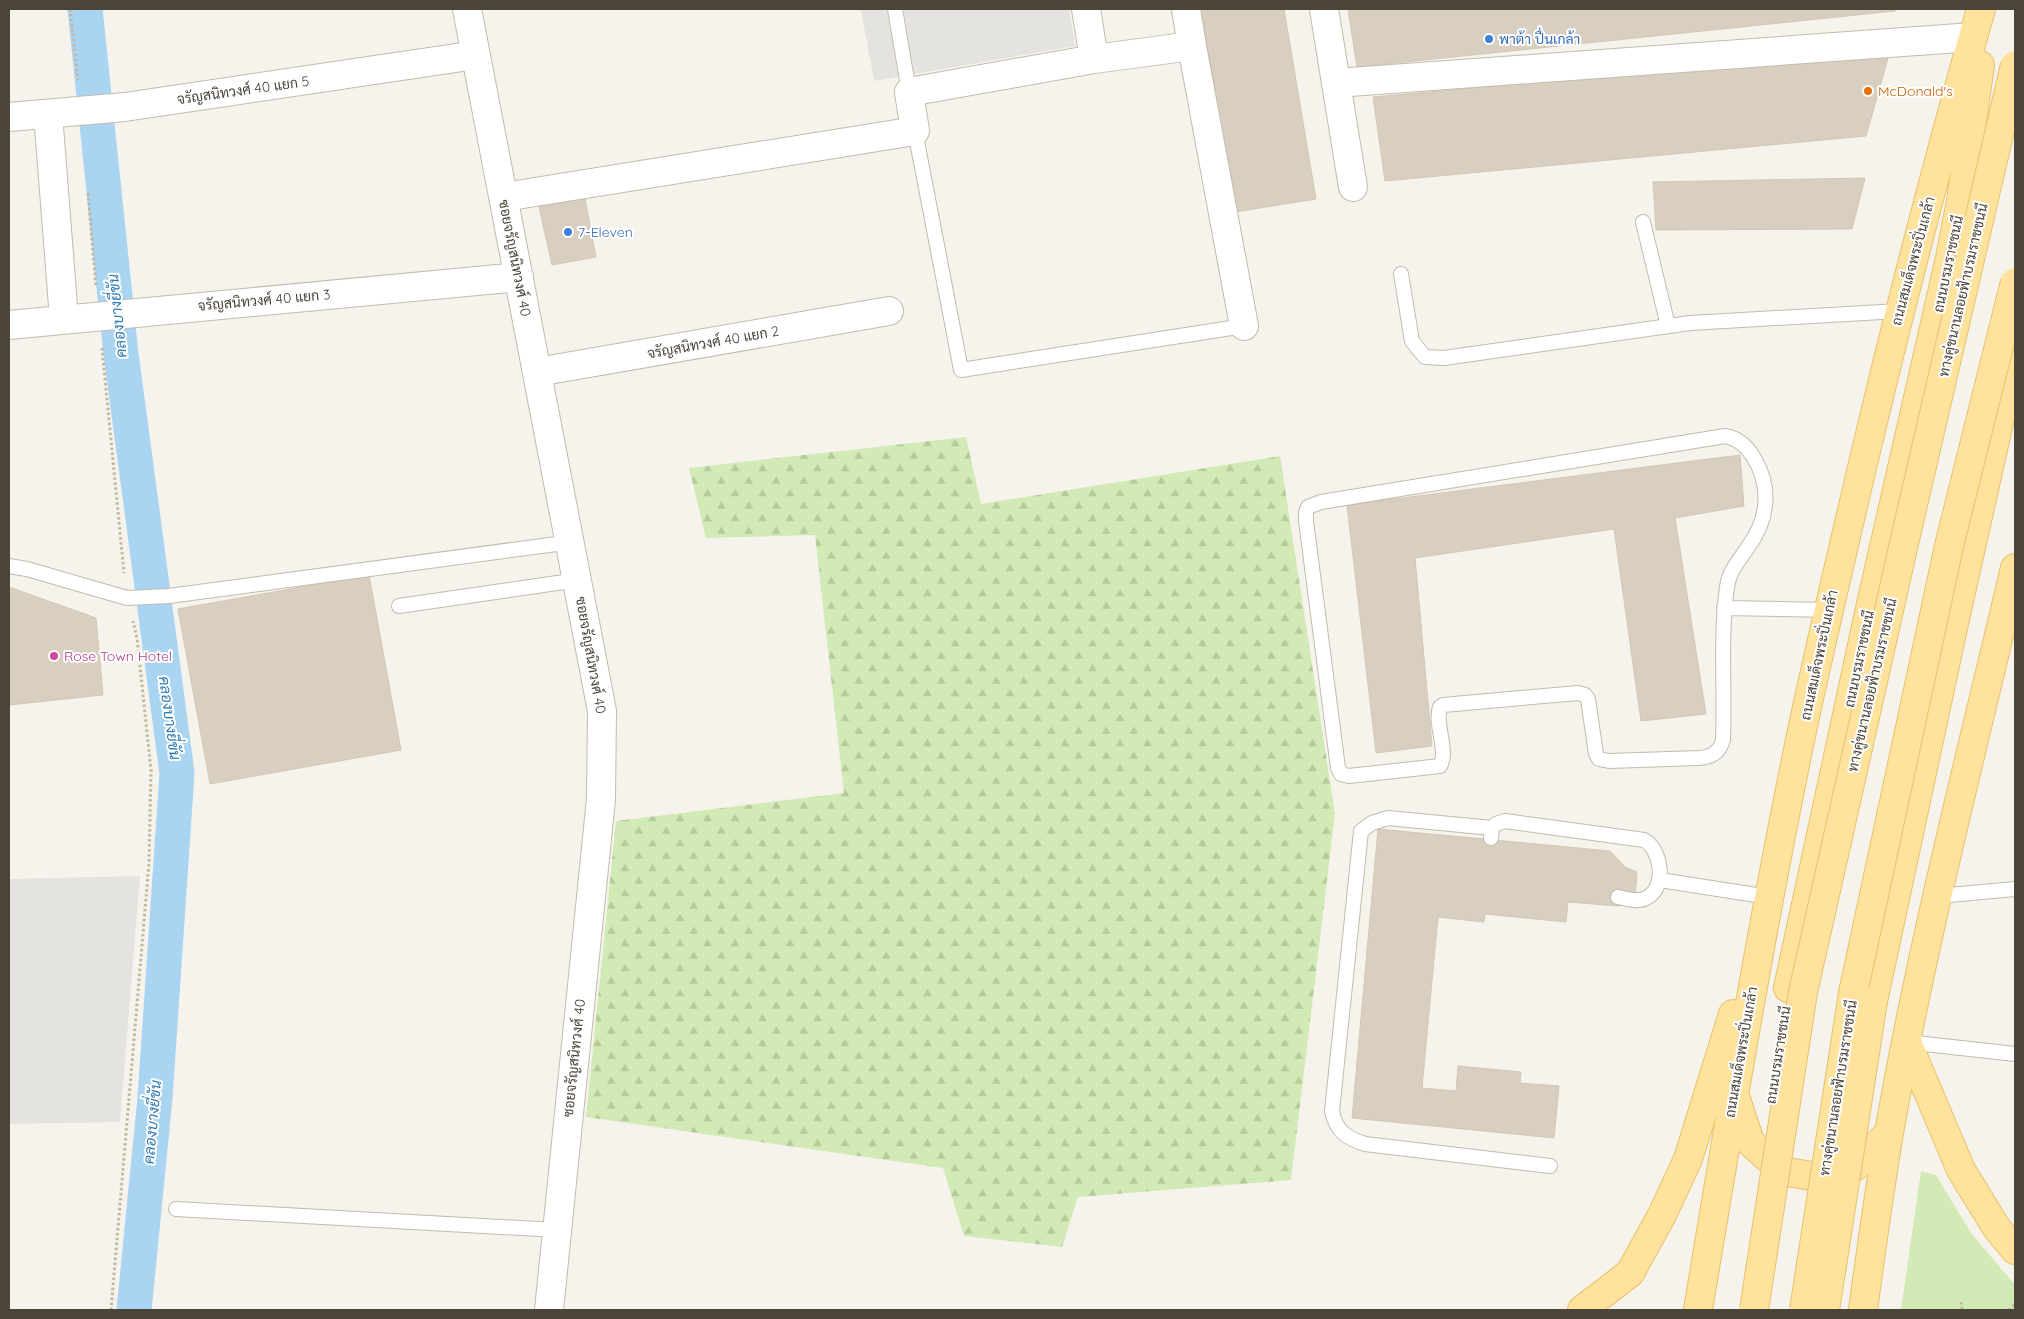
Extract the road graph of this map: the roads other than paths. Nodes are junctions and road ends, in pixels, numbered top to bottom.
1 (467, 9) edge
2 (895, 9) edge
3 (1086, 9) edge
4 (1186, 9) edge
5 (1324, 9) edge
6 (1982, 9) edge
7 (1988, 9) edge
8 (1973, 37) junction
9 (1192, 46) junction
10 (476, 55) junction
11 (1094, 59) junction
12 (2015, 65) edge
13 (1336, 83) junction
14 (909, 92) junction
15 (48, 114) junction
16 (9, 117) edge
17 (915, 131) junction
18 (1352, 188) dead end
19 (504, 198) junction
20 (1643, 222) dead end
21 (1401, 274) dead end
22 (519, 276) junction
23 (2015, 282) edge
24 (889, 311) dead end
25 (1899, 311) junction
26 (64, 319) junction
27 (9, 325) edge
28 (1244, 326) joint
29 (1668, 326) junction
30 (2015, 351) edge
31 (538, 372) junction
32 (571, 542) junction
33 (9, 566) edge
34 (2015, 568) edge
35 (578, 580) junction
36 (399, 606) dead end
37 (1724, 608) junction
38 (1829, 610) junction
39 (1660, 880) junction
40 (2015, 889) edge
41 (1769, 896) junction
42 (1938, 896) junction
43 (1618, 897) dead end
44 (1907, 1042) junction
45 (2015, 1054) edge
46 (1734, 1092) junction
47 (1889, 1133) junction
48 (1550, 1166) dead end
49 (176, 1209) dead end
50 (557, 1230) junction
51 (2015, 1250) edge
52 (549, 1310) edge
53 (1582, 1310) edge
54 (1698, 1310) edge
55 (1738, 1310) edge
56 (1754, 1310) edge
57 (1804, 1310) edge
58 (1825, 1310) edge
59 (1863, 1310) edge

1 - 10 street, ซอยจรัญสนิทวงศ์ 40
2 - 14 lane
3 - 11 street
4 - 9 street
5 - 13 street
6 - 8 main road, ถนนสมเด็จพระปิ่นเกล้า
7 - 55 main road, ถนนบรมราชชนนี
8 - 13 street
8 - 25 main road, ถนนสมเด็จพระปิ่นเกล้า
9 - 11 street
9 - 28 street
10 - 15 street, จรัญสนิทวงศ์ 40 แยก 5
10 - 19 street, ซอยจรัญสนิทวงศ์ 40
11 - 14 street
12 - 56 main road, ทางคู่ขนานลอยฟ้าบรมราชชนนี, bridge
13 - 18 street
14 - 17 street
15 - 16 street, จรัญสนิทวงศ์ 40 แยก 5
15 - 26 street
17 - 19 street
17 - 28 lane
19 - 22 street, ซอยจรัญสนิทวงศ์ 40
20 - 29 lane
21 - 29 lane
22 - 26 street, จรัญสนิทวงศ์ 40 แยก 3
22 - 31 street, ซอยจรัญสนิทวงศ์ 40
23 - 57 main road, ทางคู่ขนานลอยฟ้าบรมราชชนนี, bridge
24 - 31 street, จรัญสนิทวงศ์ 40 แยก 2
25 - 29 lane
25 - 38 main road, ถนนสมเด็จพระปิ่นเกล้า
26 - 27 street, จรัญสนิทวงศ์ 40 แยก 3
30 - 58 main road, bridge
31 - 32 street, ซอยจรัญสนิทวงศ์ 40
32 - 33 lane
32 - 35 street, ซอยจรัญสนิทวงศ์ 40
34 - 42 main road
35 - 36 lane
35 - 50 street, ซอยจรัญสนิทวงศ์ 40
37 - 37 lane
37 - 38 lane
38 - 41 main road, ถนนสมเด็จพระปิ่นเกล้า
39 - 41 lane
39 - 43 lane
39 - 48 lane
40 - 42 lane
41 - 46 main road, ถนนสมเด็จพระปิ่นเกล้า
41 - 53 main road
42 - 44 main road
44 - 45 lane
44 - 47 main road
44 - 51 main road
46 - 47 main road
46 - 54 main road, ถนนสมเด็จพระปิ่นเกล้า
47 - 59 main road
49 - 50 lane
50 - 52 street, ซอยจรัญสนิทวงศ์ 40

